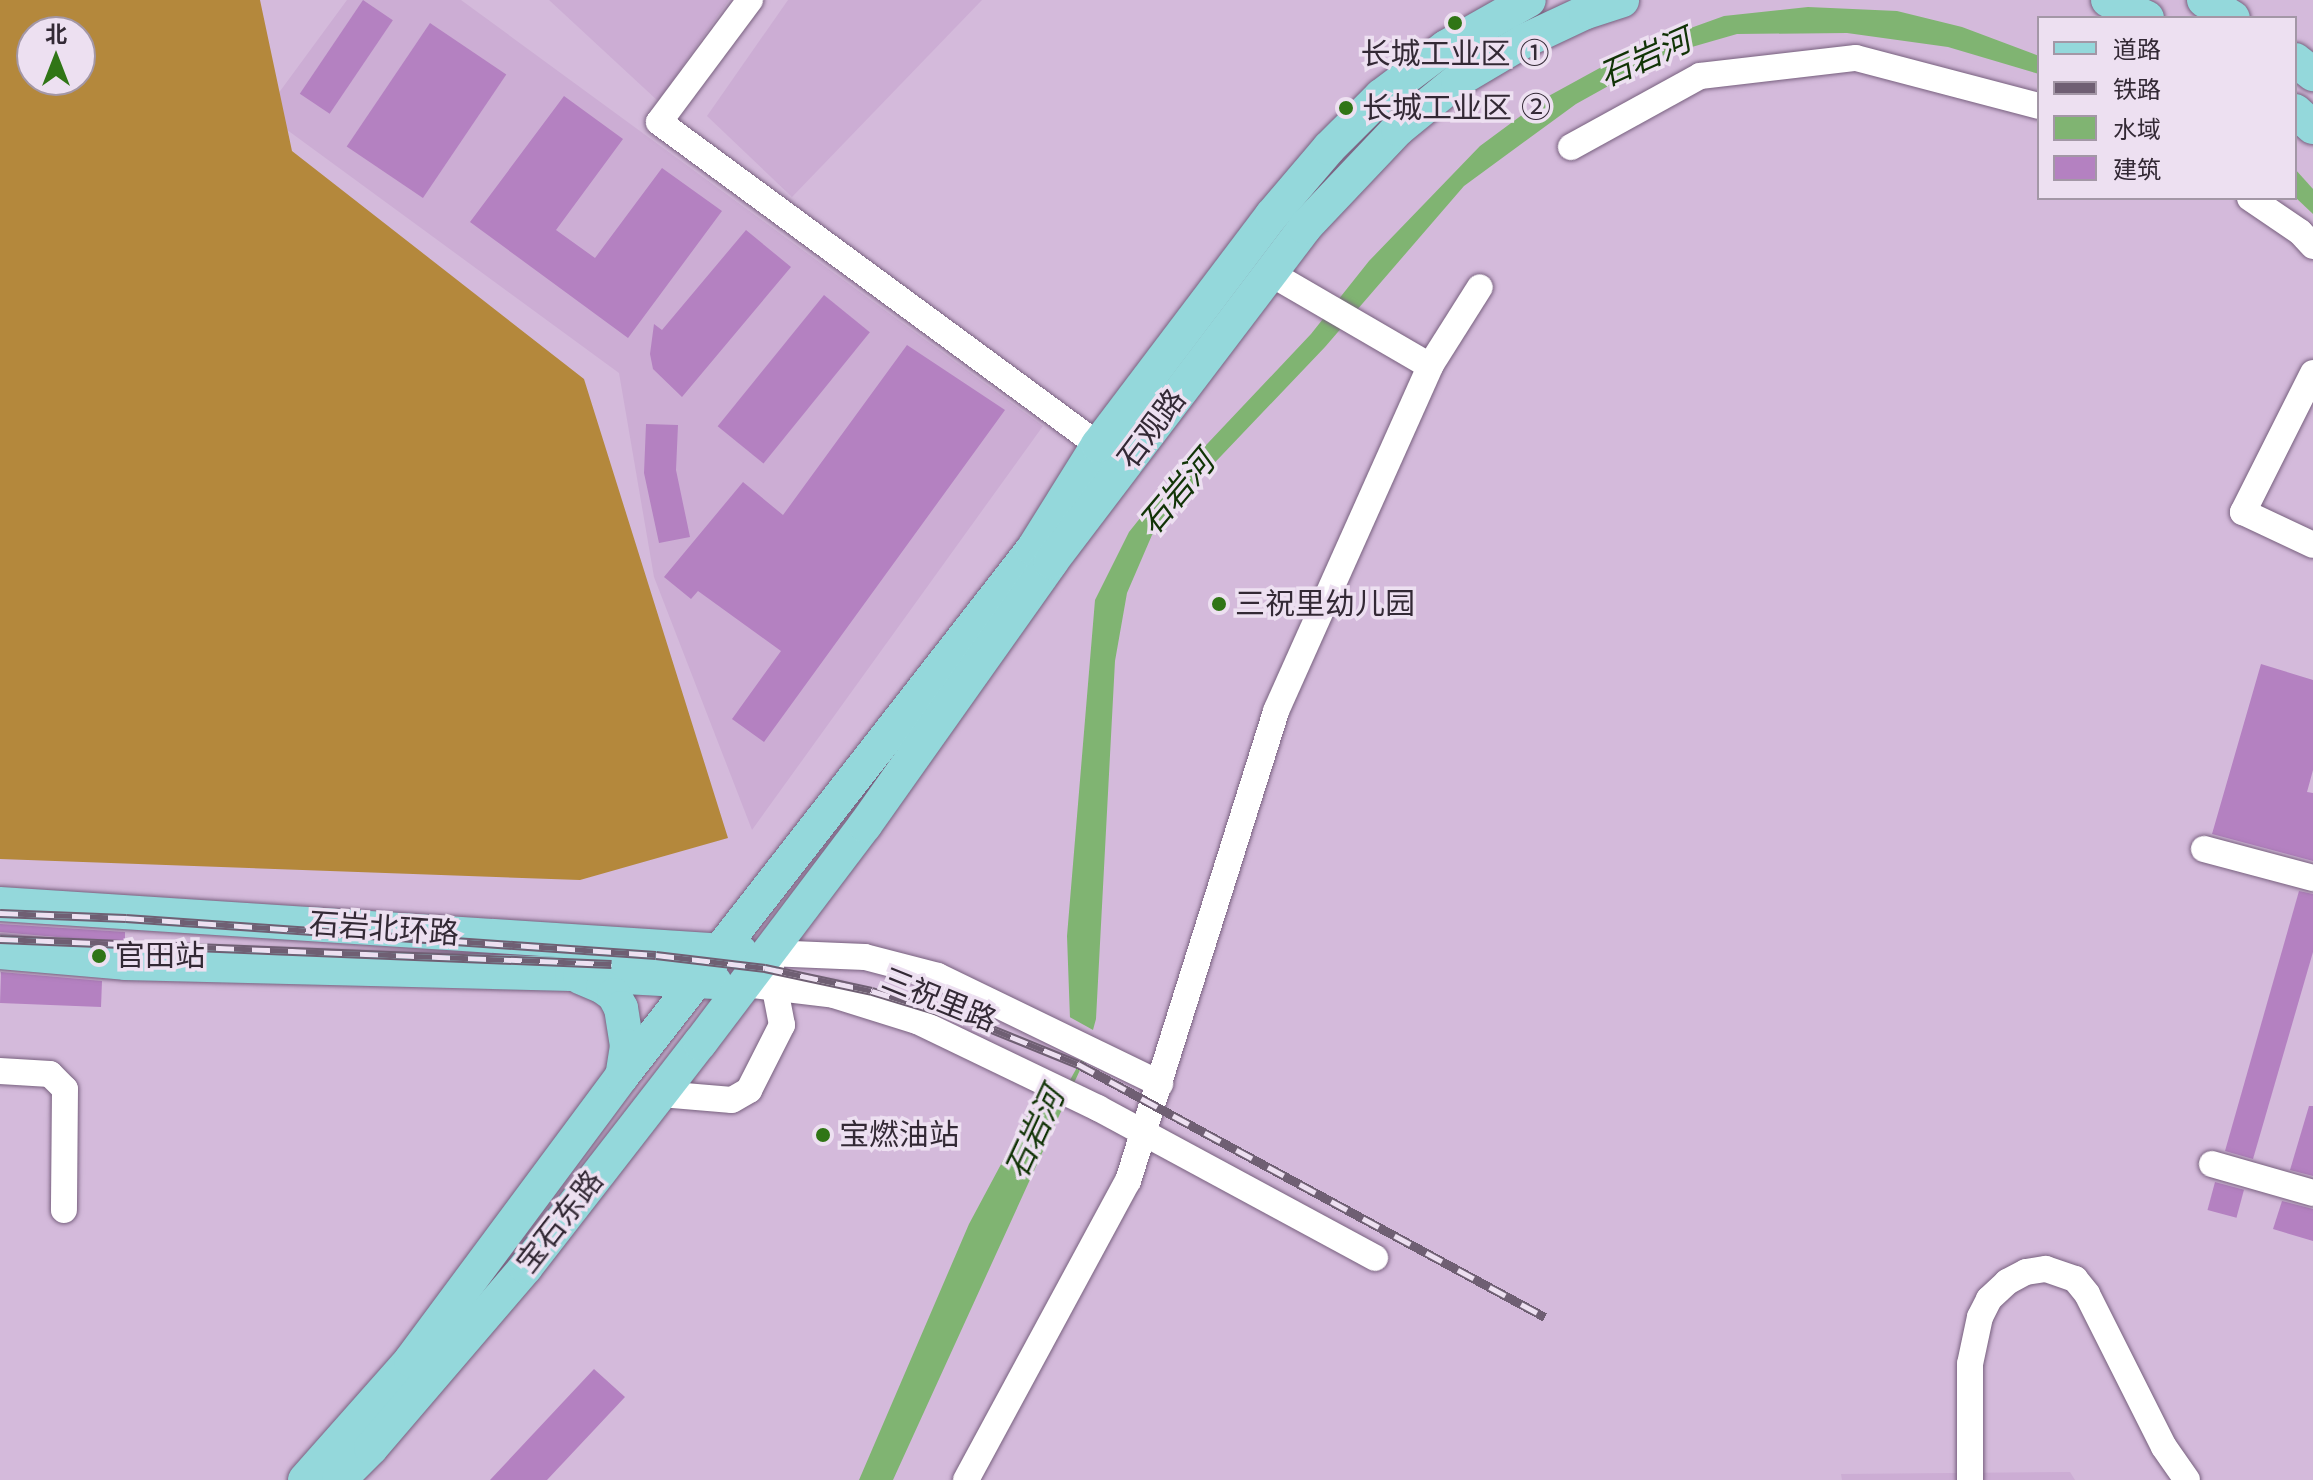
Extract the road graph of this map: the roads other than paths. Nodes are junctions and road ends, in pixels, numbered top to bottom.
1 (750, 0) edge
2 (1529, 0) edge
3 (1622, 0) edge
4 (2106, 0) edge
5 (2204, 0) edge
6 (2142, 16) edge
7 (2230, 16) edge
8 (2297, 62) edge
9 (2313, 74) edge
10 (2037, 105) edge
11 (2297, 113) edge
12 (2313, 127) edge
13 (1571, 147) dead end
14 (2253, 200) edge
15 (2313, 246) edge
16 (1270, 273) junction
17 (1480, 287) dead end
18 (1430, 366) junction
19 (2313, 373) edge
20 (1098, 445) junction
21 (2313, 545) edge
22 (2204, 849) dead end
23 (2313, 878) edge
24 (0, 904) edge
25 (722, 951) junction
26 (0, 952) edge
27 (768, 953) junction
28 (572, 974) junction
29 (699, 980) junction
30 (760, 986) junction
31 (0, 1071) edge
32 (622, 1076) junction
33 (1160, 1084) junction
34 (661, 1094) junction
35 (1144, 1133) junction
36 (2212, 1164) dead end
37 (2313, 1193) edge
38 (64, 1210) dead end
39 (1375, 1258) dead end
40 (305, 1480) edge
41 (339, 1480) edge
42 (966, 1480) edge
43 (1970, 1480) edge
44 (2187, 1480) edge

1 - 20 street
2 - 20 main road, 石观路
3 - 16 main road, 石观路
4 - 6 main road
5 - 7 main road
8 - 9 main road
10 - 13 street
11 - 12 main road
14 - 15 street
16 - 18 street
16 - 27 main road, 石观路
17 - 18 street
18 - 33 street
19 - 21 street
20 - 25 main road, 石观路
22 - 23 street
24 - 25 main road, 石岩北环路
25 - 27 main road, 石岩北环路
25 - 29 main road, 宝石东路
26 - 28 main road, 石岩北环路
27 - 30 main road, 宝石东路
27 - 33 street, 三祝里路
28 - 29 main road, 石岩北环路
28 - 32 main road
29 - 30 main road, 石岩北环路
29 - 32 main road, 宝石东路
30 - 34 main road, 宝石东路
30 - 34 street
30 - 35 street, 三祝里路
31 - 38 street
32 - 40 main road, 宝石东路
33 - 35 street
34 - 41 main road, 宝石东路
35 - 39 street, 三祝里路
35 - 42 street
36 - 37 street
43 - 44 street

